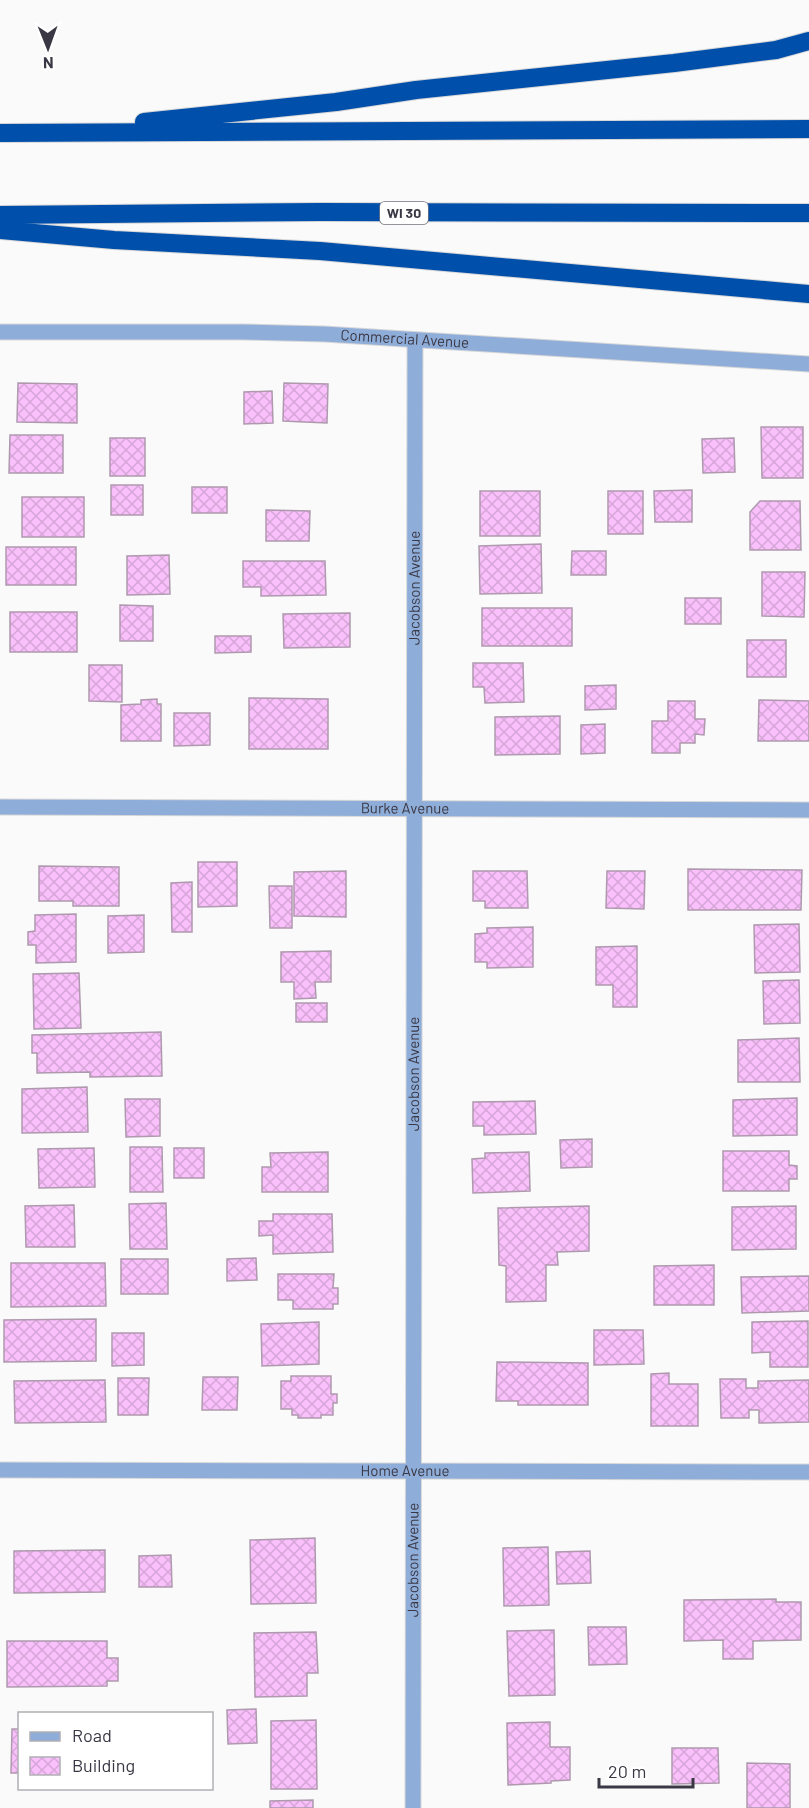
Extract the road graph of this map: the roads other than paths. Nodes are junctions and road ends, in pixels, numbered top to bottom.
1 (809, 41) edge
2 (809, 129) edge
3 (0, 133) edge
4 (49, 133) junction
5 (809, 213) edge
6 (0, 215) edge
7 (0, 230) edge
8 (809, 294) edge
9 (0, 332) edge
10 (415, 340) junction
11 (809, 364) edge
12 (0, 807) edge
13 (414, 808) junction
14 (809, 810) edge
15 (0, 1470) edge
16 (413, 1471) junction
17 (809, 1472) edge
18 (412, 1808) edge

1 - 4 highway
2 - 4 highway
3 - 4 highway
5 - 6 highway, WI 30
7 - 8 highway
9 - 10 street, Commercial Avenue
10 - 11 street, Commercial Avenue
10 - 13 street, Jacobson Avenue
12 - 13 street, Burke Avenue
13 - 14 street, Burke Avenue
13 - 16 street, Jacobson Avenue
15 - 16 street, Home Avenue
16 - 17 street, Home Avenue
16 - 18 street, Jacobson Avenue

